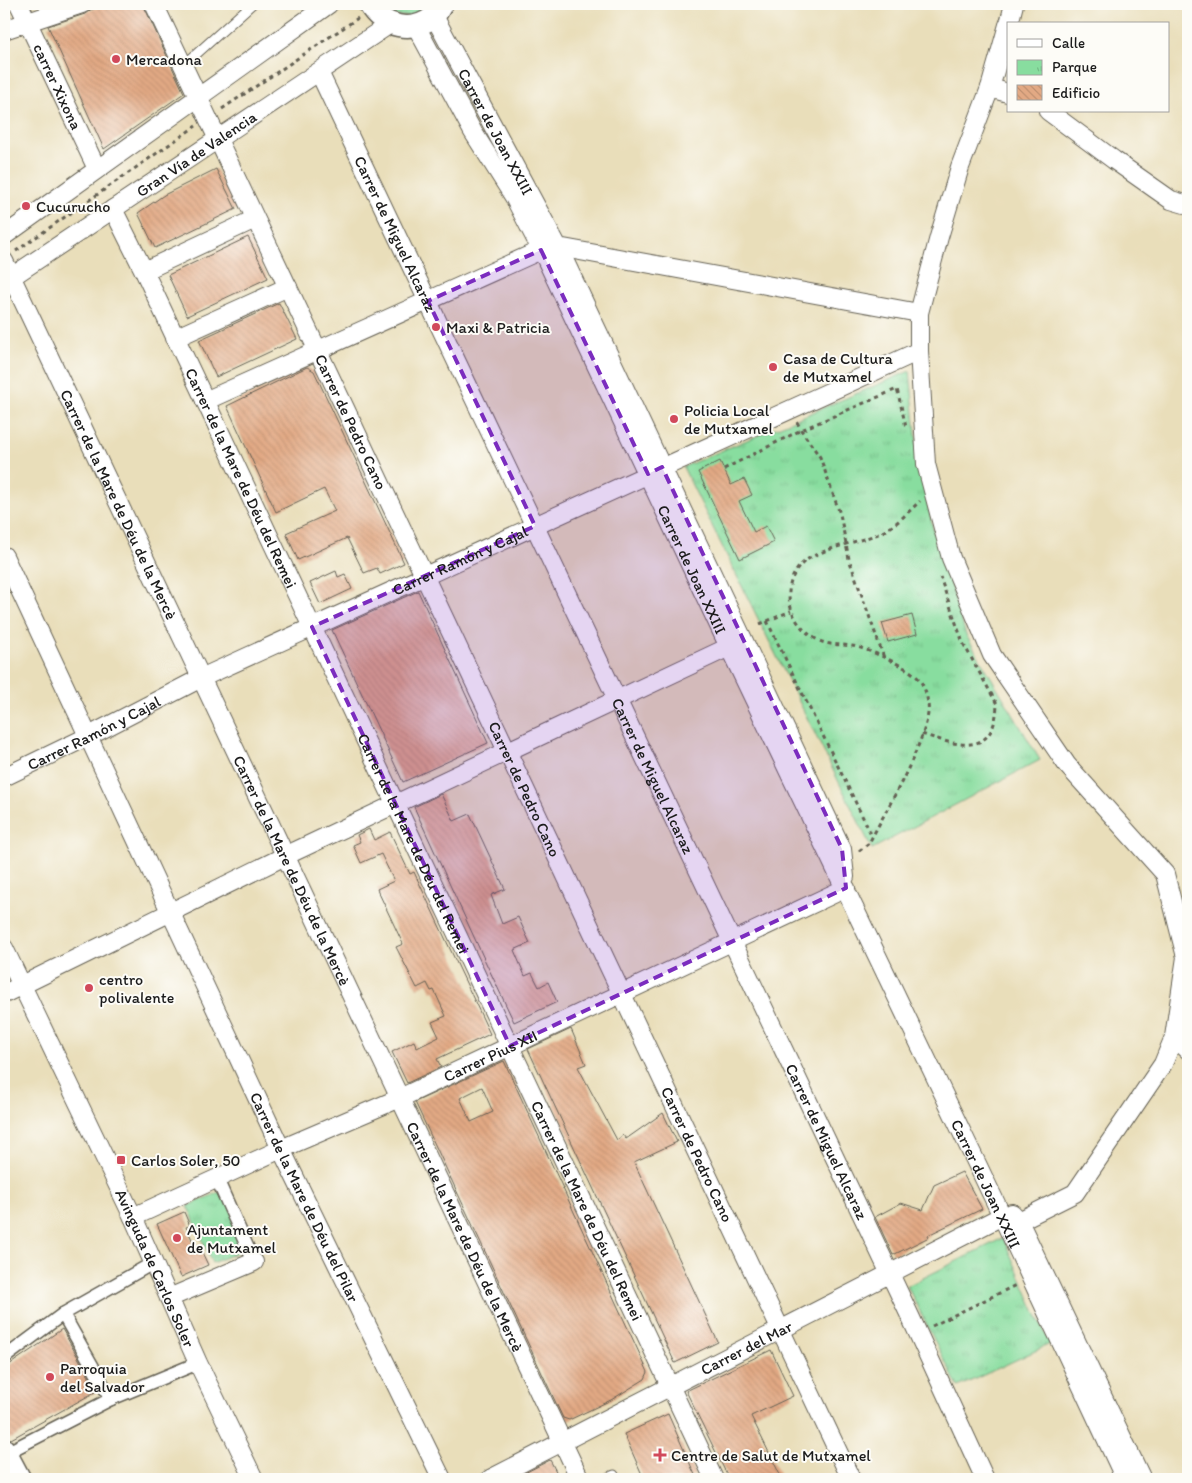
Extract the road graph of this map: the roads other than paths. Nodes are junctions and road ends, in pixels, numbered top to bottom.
1 (19, 4) edge
2 (82, 4) edge
3 (154, 4) edge
4 (252, 4) edge
5 (329, 4) edge
6 (1014, 4) edge
7 (367, 9) edge
8 (431, 15) edge
9 (28, 22) junction
10 (1009, 22) edge
11 (390, 24) junction
12 (1007, 28) edge
13 (4, 30) edge
14 (183, 66) junction
15 (319, 72) junction
16 (990, 88) junction
17 (1007, 93) edge
18 (198, 97) junction
19 (1049, 112) edge
20 (218, 140) junction
21 (97, 170) junction
22 (1188, 206) edge
23 (114, 209) junction
24 (255, 219) junction
25 (4, 236) edge
26 (548, 252) junction
27 (9, 257) edge
28 (144, 270) junction
29 (8, 280) edge
30 (288, 287) junction
31 (428, 301) junction
32 (919, 313) junction
33 (175, 338) junction
34 (919, 350) junction
35 (318, 351) junction
36 (205, 401) junction
37 (655, 471) junction
38 (535, 526) junction
39 (4, 556) edge
40 (424, 576) junction
41 (312, 627) junction
42 (728, 647) junction
43 (201, 678) junction
44 (617, 699) junction
45 (89, 736) junction
46 (507, 751) junction
47 (4, 777) edge
48 (395, 804) junction
49 (285, 856) junction
50 (846, 888) junction
51 (169, 913) junction
52 (732, 942) junction
53 (4, 948) edge
54 (1187, 957) edge
55 (21, 985) junction
56 (622, 993) junction
57 (4, 994) edge
58 (1174, 1037) junction
59 (510, 1046) junction
60 (1188, 1050) edge
61 (400, 1098) junction
62 (281, 1149) junction
63 (217, 1179) junction
64 (988, 1188) junction
65 (1002, 1216) junction
66 (133, 1217) junction
67 (1019, 1221) junction
68 (254, 1262) joint
69 (153, 1263) junction
70 (889, 1274) junction
71 (169, 1298) junction
72 (63, 1314) junction
73 (781, 1329) junction
74 (4, 1358) edge
75 (198, 1363) junction
76 (670, 1386) junction
77 (111, 1399) junction
78 (562, 1442) junction
79 (9, 1462) edge
80 (1131, 1478) edge
81 (254, 1479) edge
82 (442, 1479) edge
83 (490, 1479) edge
84 (580, 1479) edge
85 (714, 1479) edge
86 (852, 1479) edge
87 (985, 1479) edge

1 - 9 street, carrer Xixona
2 - 9 street
3 - 14 street, Carrer de Pedro Cano
4 - 14 lane
5 - 18 street
6 - 10 street
7 - 11 street
8 - 11 street
8 - 26 street, Carrer de Joan XXIII
9 - 13 street
9 - 21 street, carrer Xixona
11 - 15 street, Gran Vía de Valencia
12 - 16 street
14 - 18 street, Carrer de Pedro Cano
15 - 20 street, Gran Vía de Valencia
15 - 31 street, Carrer de Miguel Alcaraz
16 - 17 street
16 - 32 street
18 - 20 street, Carrer de Pedro Cano
18 - 21 street
19 - 22 street
20 - 23 street, Gran Vía de Valencia
20 - 24 street, Carrer de Pedro Cano
21 - 25 street
23 - 28 street, Carrer de la Mare de Déu del Remei
23 - 29 street, Gran Vía de Valencia
24 - 28 street
24 - 30 street, Carrer de Pedro Cano
26 - 31 street
26 - 32 street
26 - 37 street, Carrer de Joan XXIII
27 - 29 street, Carrer de la Mare de Déu de la Mercè
28 - 33 street, Carrer de la Mare de Déu del Remei
29 - 43 street, Carrer de la Mare de Déu de la Mercè
30 - 33 street
30 - 35 street, Carrer de Pedro Cano
31 - 35 street
31 - 38 street, Carrer de Miguel Alcaraz
32 - 34 street
33 - 36 street, Carrer de la Mare de Déu del Remei
34 - 37 street, Carrer Ramón y Cajal
34 - 54 street
35 - 36 street
35 - 40 street, Carrer de Pedro Cano
36 - 41 street, Carrer de la Mare de Déu del Remei
37 - 38 street, Carrer Ramón y Cajal
37 - 42 street, Carrer de Joan XXIII
37 - 50 street, Carrer de Joan XXIII
38 - 40 street, Carrer Ramón y Cajal
38 - 44 street, Carrer de Miguel Alcaraz
39 - 45 street, Carrer de la Mare de Déu del Pilar
40 - 41 street, Carrer Ramón y Cajal
40 - 46 street, Carrer de Pedro Cano
41 - 43 street, Carrer Ramón y Cajal
41 - 48 street, Carrer de la Mare de Déu del Remei
42 - 44 street
42 - 50 street, Carrer de Joan XXIII
43 - 45 street, Carrer Ramón y Cajal
43 - 49 street, Carrer de la Mare de Déu de la Mercè
44 - 46 street
44 - 52 street, Carrer de Miguel Alcaraz
45 - 47 street, Carrer Ramón y Cajal
45 - 51 street, Carrer de la Mare de Déu del Pilar
46 - 48 street
46 - 56 street, Carrer de Pedro Cano
48 - 49 street
48 - 59 street, Carrer de la Mare de Déu del Remei
49 - 51 street
49 - 61 street, Carrer de la Mare de Déu de la Mercè
50 - 52 street, Carrer Pius XII
50 - 64 street, Carrer de Joan XXIII
51 - 55 street
51 - 62 street, Carrer de la Mare de Déu del Pilar
52 - 56 street, Carrer Pius XII
52 - 70 street, Carrer de Miguel Alcaraz
53 - 55 street, Avinguda de Carlos Soler
54 - 58 street
55 - 57 street
55 - 66 street, Avinguda de Carlos Soler
56 - 59 street, Carrer Pius XII
56 - 73 street, Carrer de Pedro Cano
58 - 60 street
58 - 67 street
59 - 61 street, Carrer Pius XII
59 - 76 street, Carrer de la Mare de Déu del Remei
61 - 62 street, Carrer Pius XII
61 - 78 street, Carrer de la Mare de Déu de la Mercè
62 - 63 street, Carrer Pius XII
62 - 82 street, Carrer de la Mare de Déu del Pilar
63 - 66 street, Carrer Pius XII
63 - 68 street
64 - 65 street, Carrer de Joan XXIII
64 - 67 street, Carrer de Joan XXIII
65 - 67 street
65 - 70 street, Carrer del Mar
65 - 80 street, Carrer de Joan XXIII
66 - 69 street, Avinguda de Carlos Soler
67 - 80 street, Carrer de Joan XXIII
68 - 71 street
69 - 71 street, Avinguda de Carlos Soler
69 - 72 street
70 - 73 street, Carrer del Mar
70 - 87 street, Carrer de Miguel Alcaraz
71 - 75 street, Avinguda de Carlos Soler
72 - 74 street
72 - 77 street
73 - 76 street, Carrer del Mar
73 - 86 street, Carrer de Pedro Cano
75 - 77 street
75 - 81 street, Avinguda de Carlos Soler
76 - 78 street, Carrer del Mar
76 - 85 street, Carrer de la Mare de Déu del Remei
77 - 79 street
78 - 83 street, Carrer del Mar
78 - 84 street, Carrer de la Mare de Déu de la Mercè

